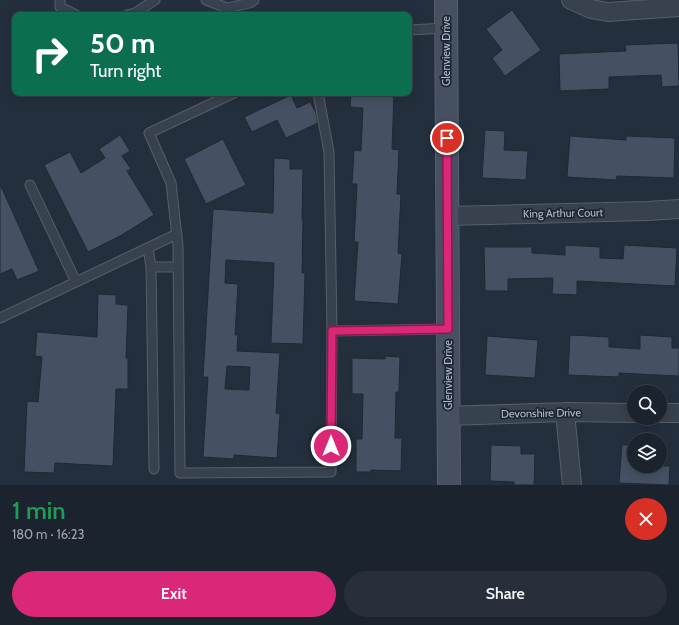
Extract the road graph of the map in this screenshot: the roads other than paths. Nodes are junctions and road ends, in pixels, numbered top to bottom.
1 (60, 0) edge
2 (155, 0) edge
3 (206, 0) edge
4 (254, 0) edge
5 (446, 0) edge
6 (571, 0) edge
7 (679, 7) edge
8 (70, 12) edge
9 (136, 12) edge
10 (446, 28) junction
11 (412, 30) edge
12 (228, 96) edge
13 (319, 96) edge
14 (30, 185) dead end
15 (679, 208) edge
16 (447, 216) junction
17 (177, 234) junction
18 (148, 248) junction
19 (151, 267) junction
20 (178, 267) junction
21 (76, 282) junction
22 (0, 318) edge
23 (448, 329) junction
24 (332, 331) junction
25 (565, 412) junction
26 (627, 413) edge
27 (667, 413) edge
28 (679, 413) edge
29 (448, 416) junction
30 (154, 469) dead end
31 (449, 485) edge
32 (572, 485) edge

1 - 8 lane
2 - 9 lane
3 - 4 lane
5 - 10 main road, Glenview Drive
6 - 7 street
10 - 11 lane
10 - 16 main road, Glenview Drive
12 - 17 lane
13 - 24 lane
14 - 21 lane
15 - 16 street, King Arthur Court
16 - 23 main road, Glenview Drive
17 - 18 lane
17 - 20 lane
18 - 19 lane
18 - 21 lane
19 - 20 lane
19 - 30 lane
20 - 24 lane
21 - 22 lane
23 - 24 lane
23 - 29 main road, Glenview Drive
25 - 26 street, Devonshire Drive
25 - 29 street, Devonshire Drive
25 - 32 street
27 - 28 street
29 - 31 main road, Glenview Drive

